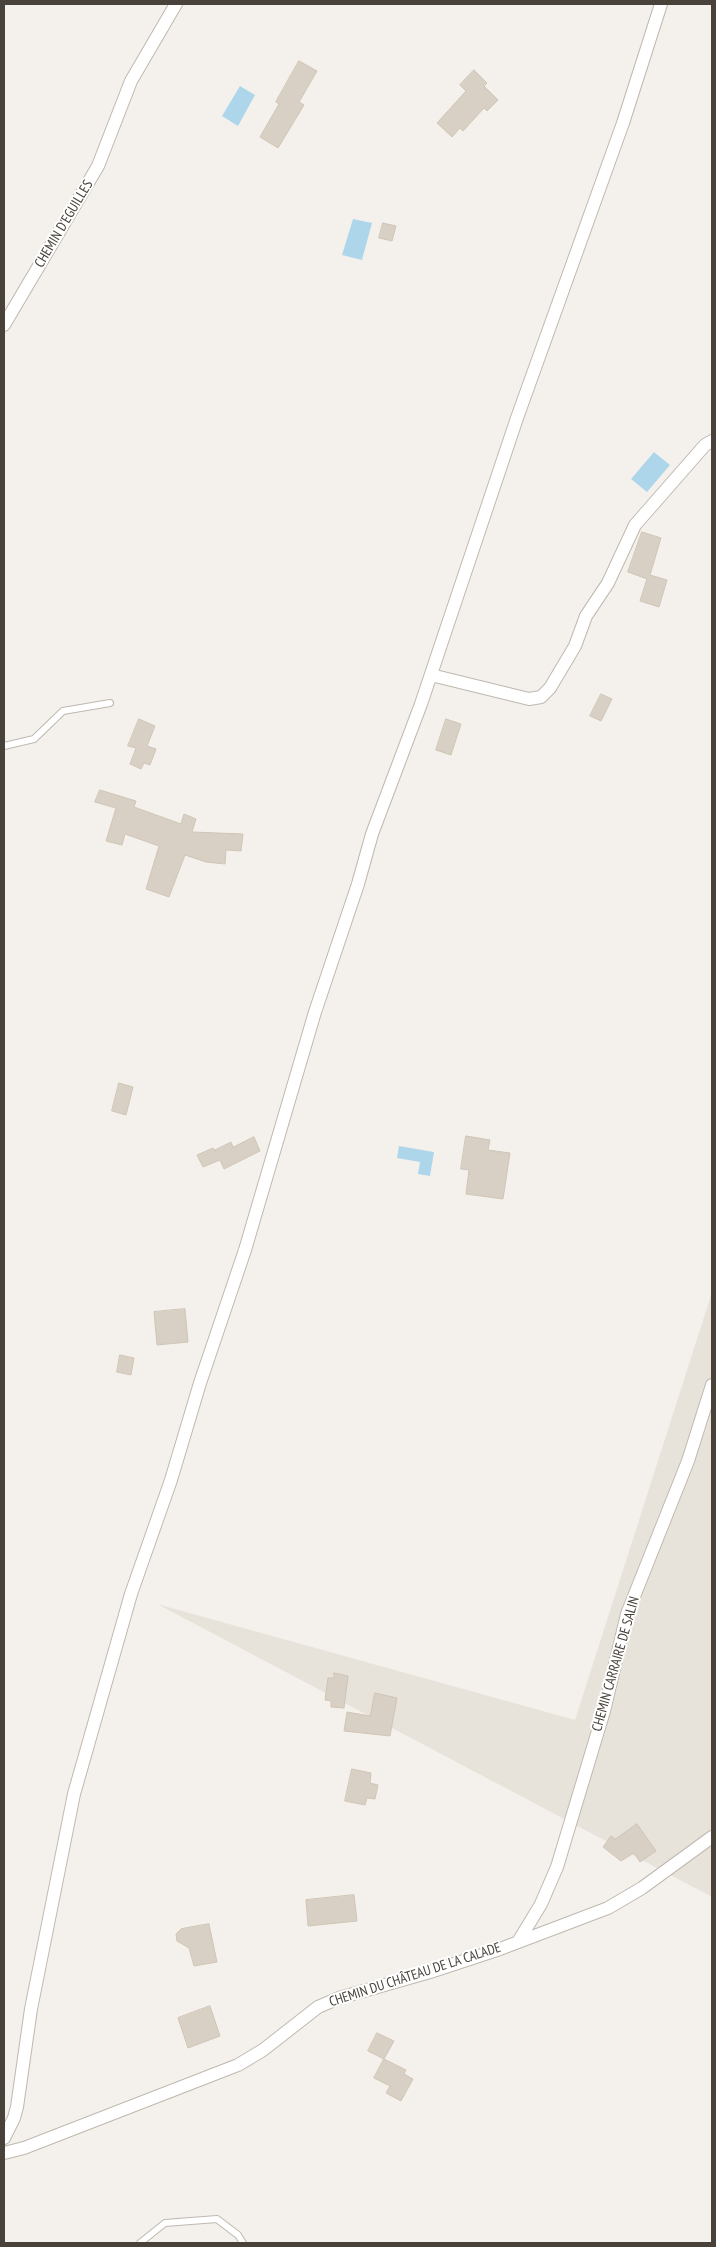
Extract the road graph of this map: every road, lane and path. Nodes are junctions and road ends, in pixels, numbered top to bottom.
1 (176, 4) edge
2 (661, 4) edge
3 (4, 325) edge
4 (712, 441) edge
5 (430, 675) junction
6 (110, 703) dead end
7 (4, 746) edge
8 (712, 1385) edge
9 (712, 1837) edge
10 (518, 1942) junction
11 (4, 2138) edge
12 (4, 2154) edge
13 (140, 2243) edge
14 (243, 2243) edge

1 - 3 street, CHEMIN D'EGUILLES
2 - 5 street
4 - 5 street
5 - 11 street
6 - 7 lane
8 - 10 street, CHEMIN CARRAIRE DE SALIN
9 - 10 street, CHEMIN DU CHÂTEAU DE LA CALADE
10 - 12 street, CHEMIN DU CHÂTEAU DE LA CALADE
13 - 14 lane

